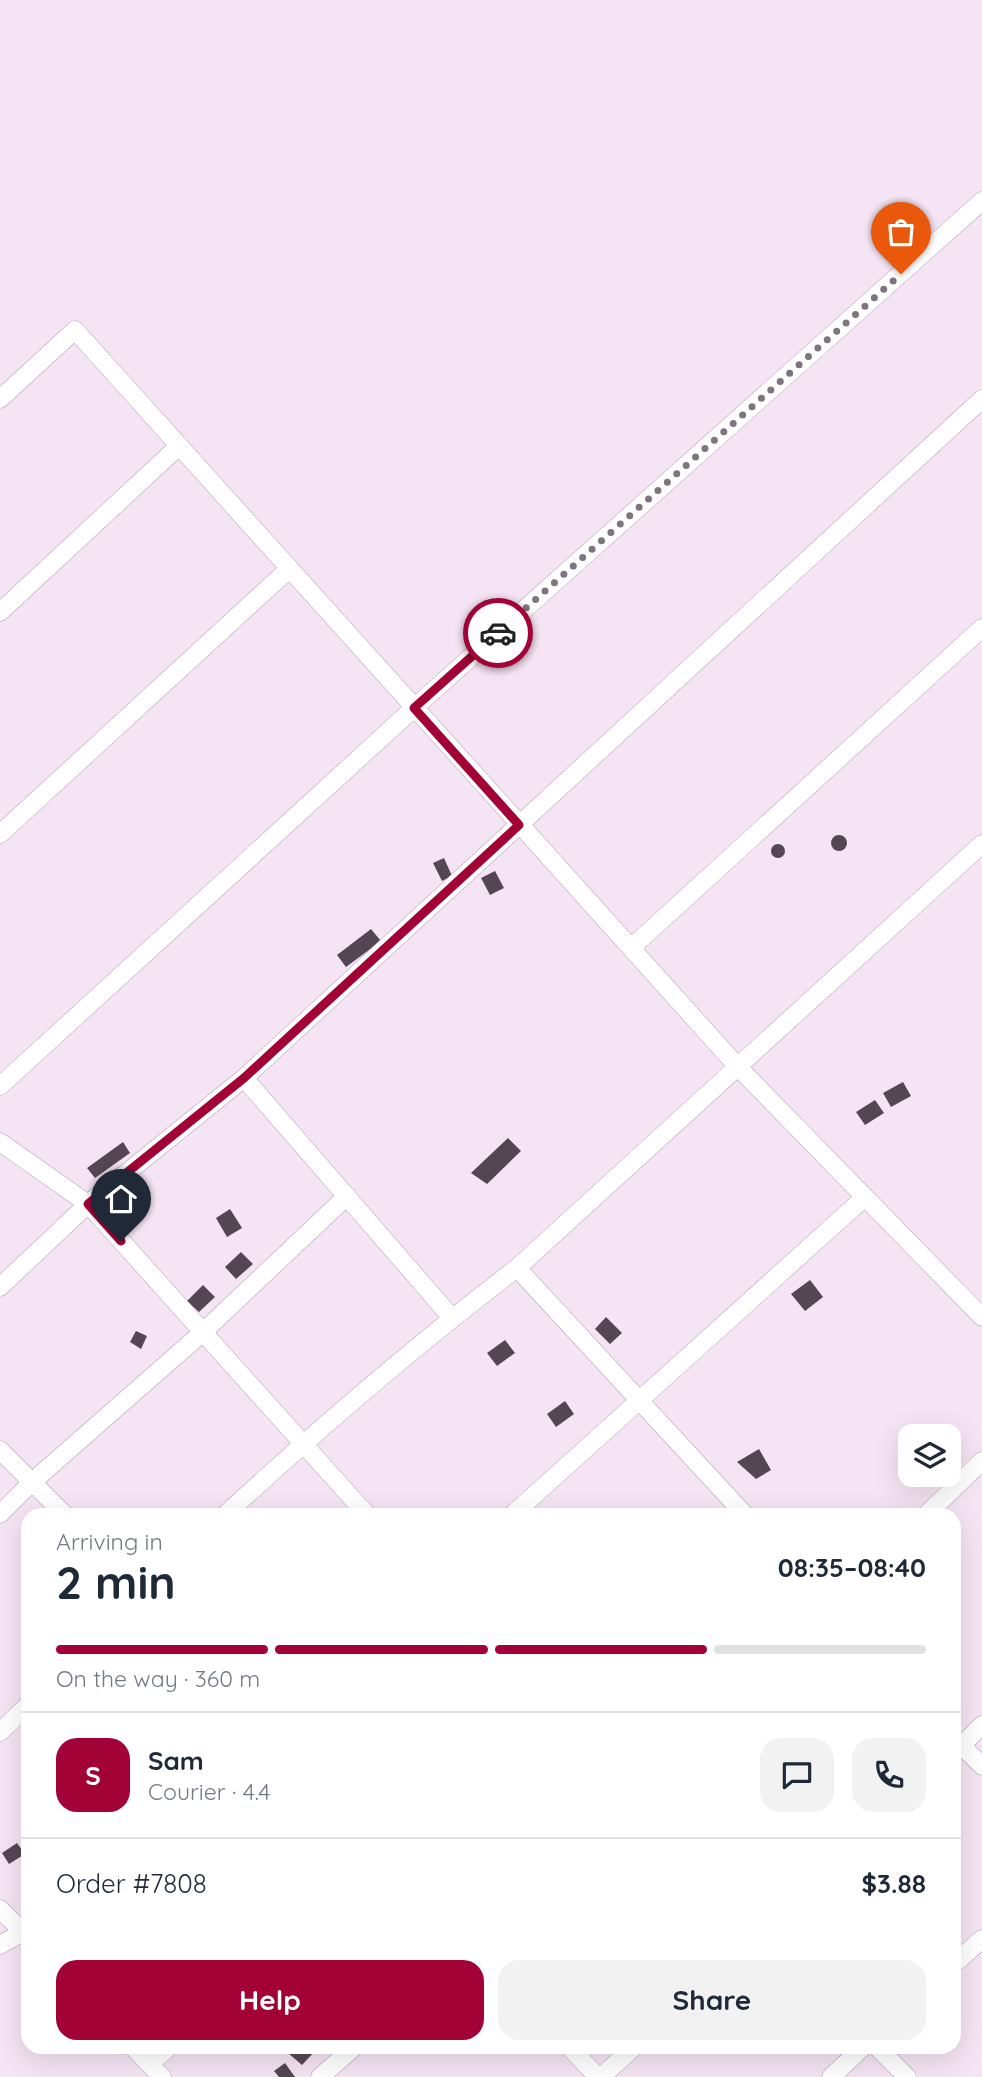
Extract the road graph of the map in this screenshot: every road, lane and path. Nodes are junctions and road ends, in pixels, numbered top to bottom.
1 (982, 201) edge
2 (0, 399) edge
3 (982, 399) edge
4 (179, 446) junction
5 (289, 569) junction
6 (0, 612) edge
7 (982, 628) edge
8 (414, 708) junction
9 (519, 825) junction
10 (0, 834) edge
11 (982, 844) edge
12 (631, 948) junction
13 (738, 1066) junction
14 (244, 1078) junction
15 (0, 1086) edge
16 (0, 1142) edge
17 (347, 1196) junction
18 (865, 1197) junction
19 (88, 1204) junction
20 (517, 1268) junction
21 (0, 1287) edge
22 (982, 1317) edge
23 (452, 1318) junction
24 (203, 1332) junction
25 (640, 1399) junction
26 (302, 1444) junction
27 (0, 1450) edge
28 (982, 1461) edge
29 (32, 1482) junction
30 (58, 1508) edge
31 (233, 1508) edge
32 (361, 1508) edge
33 (520, 1508) edge
34 (739, 1508) edge
35 (933, 1508) edge
36 (0, 1514) edge
37 (21, 1711) edge
38 (982, 1725) edge
39 (0, 1732) edge
40 (961, 1741) edge
41 (961, 1749) edge
42 (982, 1766) edge
43 (0, 1909) edge
44 (21, 1931) edge
45 (21, 1937) edge
46 (982, 1939) edge
47 (0, 1945) edge
48 (961, 1958) edge
49 (140, 2054) edge
50 (165, 2054) edge
51 (346, 2054) edge
52 (576, 2054) edge
53 (626, 2054) edge
54 (856, 2054) edge
55 (884, 2054) edge
56 (156, 2071) edge
57 (320, 2077) edge
58 (600, 2077) edge
59 (831, 2077) edge
60 (907, 2077) edge

1 - 8 street
2 - 4 street
3 - 9 street
4 - 5 street
4 - 6 street
5 - 8 street
5 - 10 street
7 - 12 street
8 - 9 street
8 - 15 street
9 - 12 street
9 - 14 street
11 - 13 street
12 - 13 street
13 - 18 street
13 - 20 street
14 - 17 street
14 - 19 street
16 - 19 street
17 - 23 street
17 - 24 street
18 - 22 street
18 - 25 street
19 - 21 street
19 - 24 street
20 - 23 street
20 - 25 street
23 - 26 street
24 - 26 street
24 - 29 street
25 - 33 street
25 - 34 street
26 - 31 street
26 - 32 street
27 - 29 street
28 - 35 street
29 - 30 street
29 - 36 street
37 - 39 street
38 - 40 street
41 - 42 street
43 - 44 street
45 - 47 street
46 - 48 street
49 - 56 street
50 - 56 street
51 - 57 street
52 - 58 street
53 - 58 street
54 - 59 street
55 - 60 street

